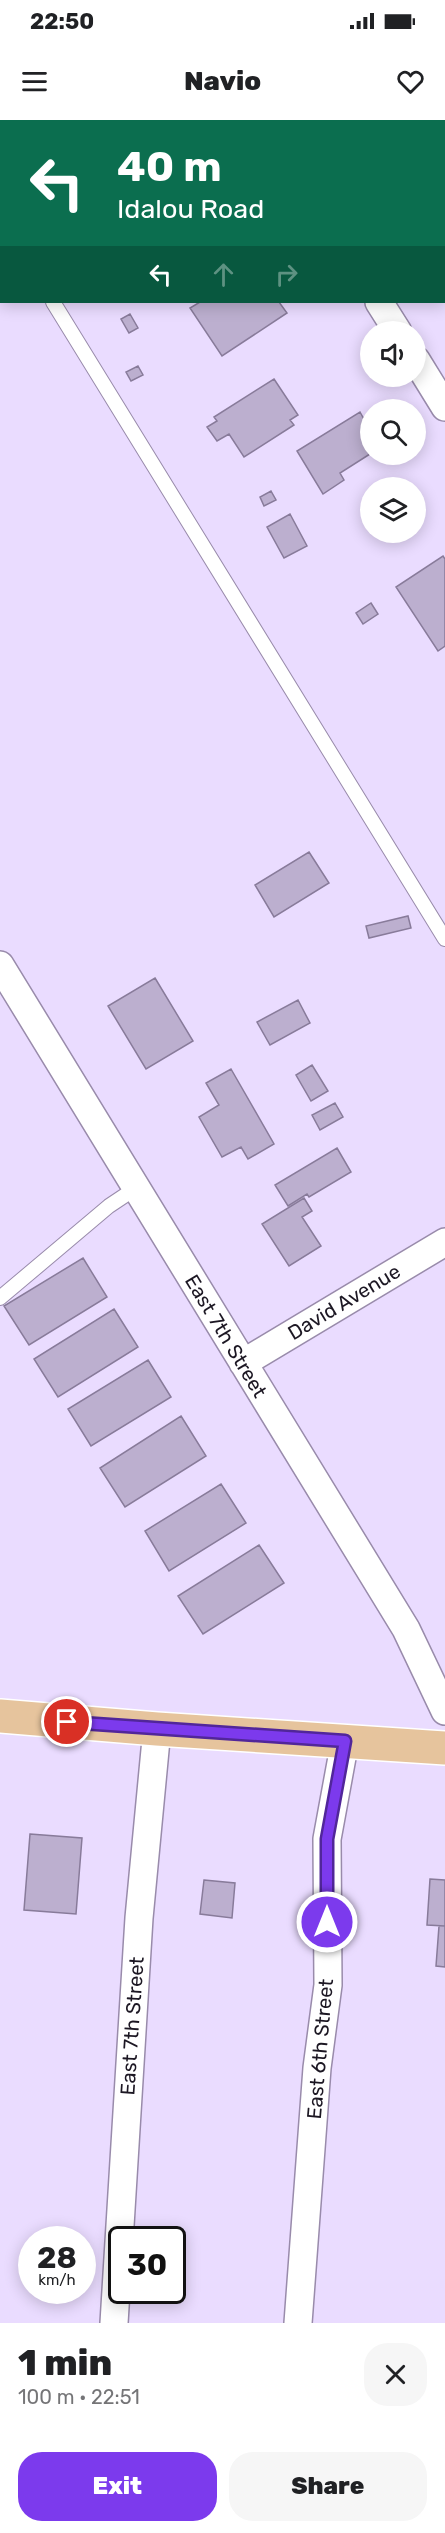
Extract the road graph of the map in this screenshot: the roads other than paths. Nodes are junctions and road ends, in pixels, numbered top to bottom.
1 (54, 303) edge
2 (380, 303) edge
3 (391, 321) edge
4 (426, 376) edge
5 (445, 407) edge
6 (445, 939) edge
7 (0, 965) edge
8 (136, 1188) junction
9 (445, 1242) edge
10 (0, 1298) edge
11 (243, 1363) junction
12 (445, 1711) edge
13 (0, 1716) edge
14 (157, 1729) junction
15 (345, 1741) junction
16 (445, 1748) edge
17 (114, 2323) edge
18 (298, 2323) edge

1 - 6 lane
2 - 3 street
4 - 5 street
7 - 8 street, East 7th Street
8 - 10 lane
8 - 11 street, East 7th Street
9 - 11 street, David Avenue
11 - 12 street, East 7th Street
13 - 14 main road
14 - 15 main road
14 - 17 street, East 7th Street
15 - 16 main road
15 - 18 street, East 6th Street

